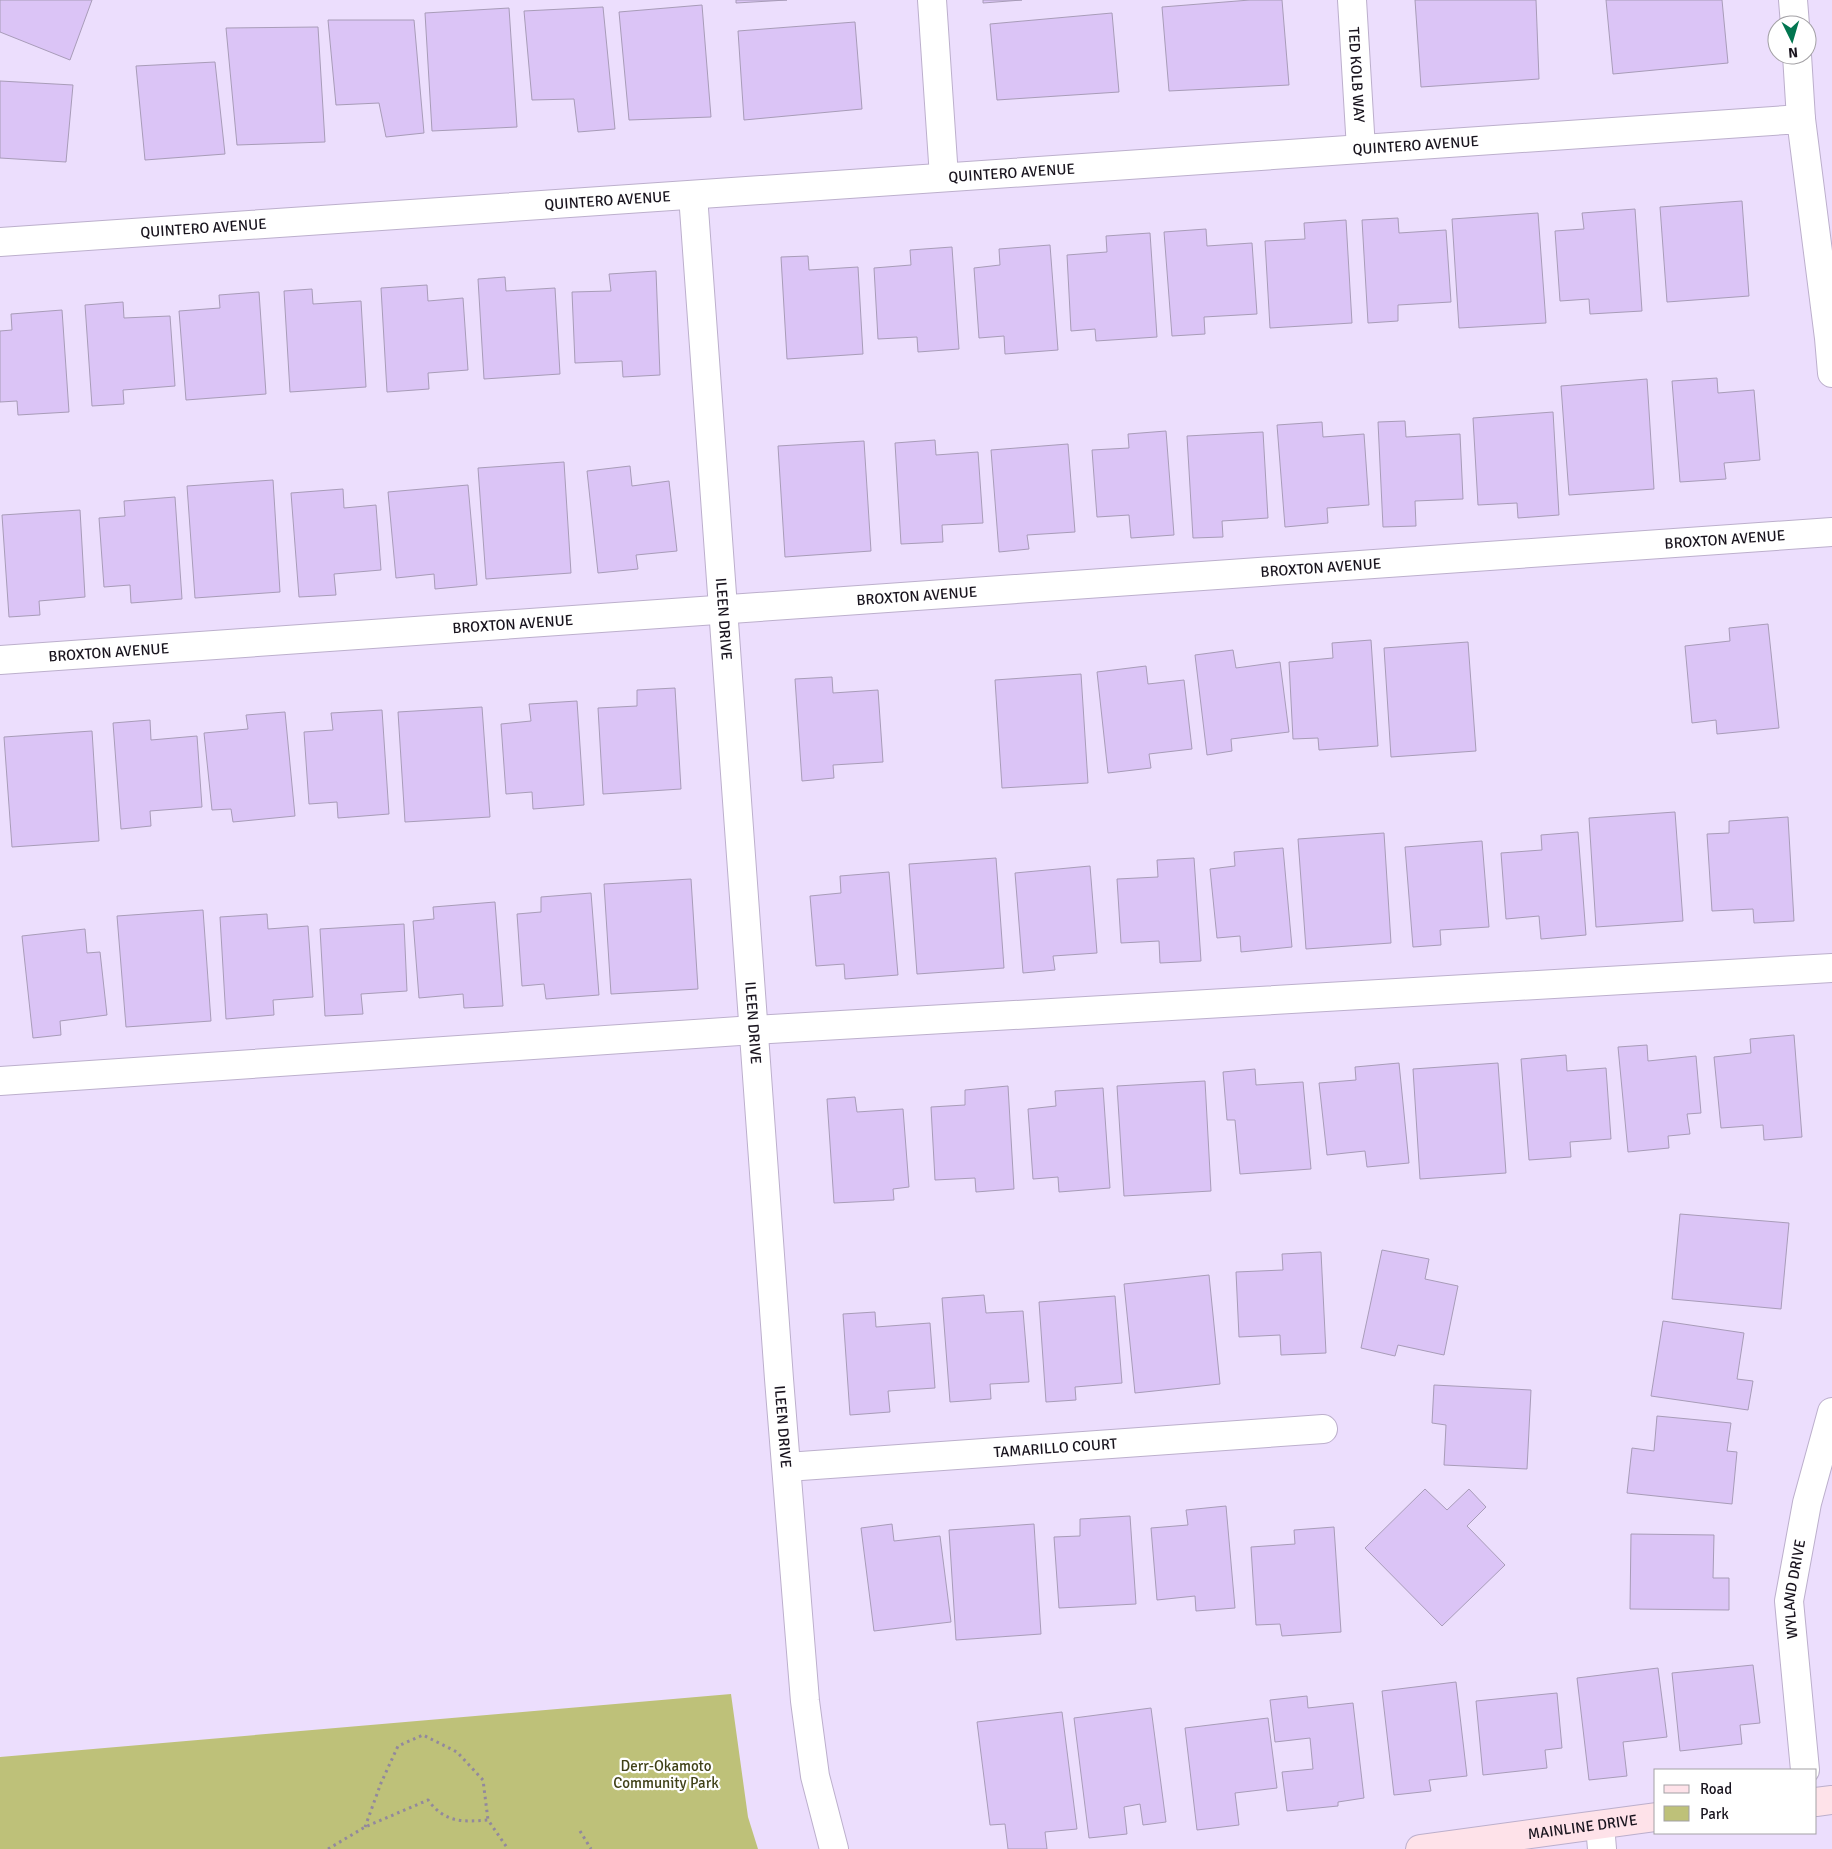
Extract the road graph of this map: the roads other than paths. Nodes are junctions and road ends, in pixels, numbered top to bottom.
1 (932, 0) edge
2 (1352, 0) edge
3 (1793, 0) edge
4 (1794, 15) edge
5 (1798, 65) edge
6 (1801, 119) junction
7 (1361, 149) junction
8 (944, 177) junction
9 (693, 195) junction
10 (0, 242) edge
11 (1832, 373) edge
12 (1832, 532) edge
13 (723, 608) junction
14 (0, 660) edge
15 (1832, 968) edge
16 (754, 1030) junction
17 (0, 1081) edge
18 (1832, 1412) edge
19 (1323, 1429) dead end
20 (787, 1467) junction
21 (1805, 1769) edge
22 (1832, 1800) edge
23 (1817, 1802) edge
24 (1654, 1819) edge
25 (1601, 1837) edge
26 (834, 1849) edge
27 (1420, 1849) edge

1 - 8 street
2 - 7 street, TED KOLB WAY
3 - 4 street
5 - 6 street
6 - 7 street, QUINTERO AVENUE
6 - 11 street
7 - 8 street, QUINTERO AVENUE
8 - 9 street, QUINTERO AVENUE
9 - 10 street, QUINTERO AVENUE
9 - 13 street, ILEEN DRIVE
12 - 13 street, BROXTON AVENUE
13 - 14 street, BROXTON AVENUE
13 - 16 street, ILEEN DRIVE
15 - 16 street
16 - 17 street
16 - 20 street, ILEEN DRIVE
18 - 21 street, WYLAND DRIVE
19 - 20 street, TAMARILLO COURT
20 - 26 street, ILEEN DRIVE
22 - 23 street
24 - 25 street, MAINLINE DRIVE
25 - 27 street, MAINLINE DRIVE

